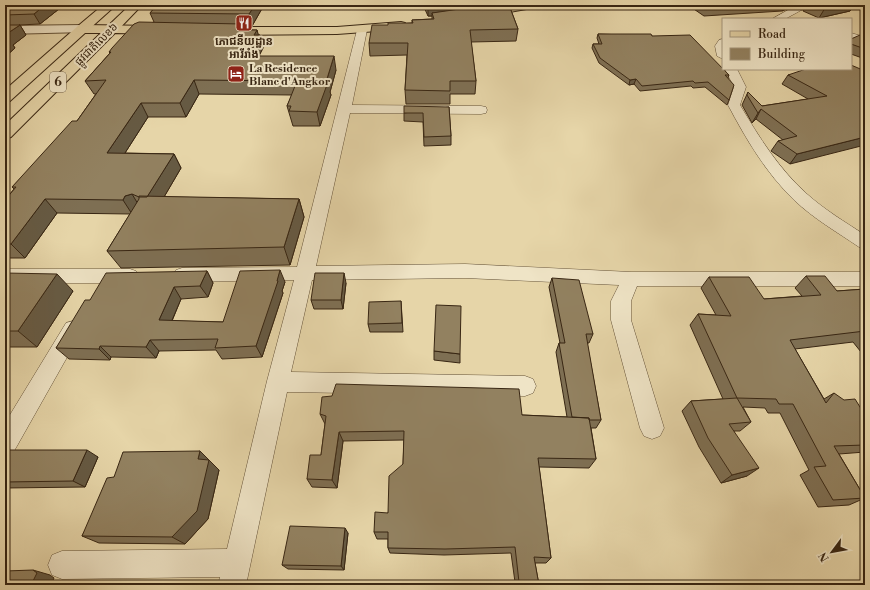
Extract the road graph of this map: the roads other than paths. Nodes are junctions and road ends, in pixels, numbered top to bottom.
1 (110, 5) edge
2 (136, 5) edge
3 (532, 5) edge
4 (802, 5) edge
5 (793, 13) junction
6 (469, 16) edge
7 (803, 17) dead end
8 (780, 18) edge
9 (409, 24) edge
10 (82, 29) junction
11 (112, 29) junction
12 (5, 30) edge
13 (168, 30) edge
14 (216, 30) edge
15 (362, 30) junction
16 (852, 36) edge
17 (865, 41) edge
18 (722, 43) edge
19 (722, 53) edge
20 (732, 70) edge
21 (5, 98) edge
22 (345, 109) junction
23 (481, 110) dead end
24 (5, 134) edge
25 (865, 243) edge
26 (116, 256) edge
27 (306, 273) junction
28 (166, 275) edge
29 (5, 276) edge
30 (143, 276) edge
31 (104, 277) junction
32 (631, 279) junction
33 (865, 279) edge
34 (278, 382) junction
35 (525, 386) dead end
36 (652, 428) dead end
37 (5, 445) edge
38 (62, 565) dead end
39 (235, 574) edge

1 - 10 main road, ផ្លូវជាតិលេខ៦ / 6
2 - 11 main road, ផ្លូវជាតិលេខ៦ / 6
3 - 6 main road
4 - 5 street
5 - 7 street
5 - 8 street
9 - 15 main road
10 - 11 main road
10 - 12 street
10 - 21 main road, ផ្លូវជាតិលេខ៦ / 6
11 - 13 main road
11 - 24 main road, ផ្លូវជាតិលេខ៦ / 6
14 - 15 main road
15 - 22 street
16 - 17 street
18 - 19 street
20 - 25 street
22 - 23 street
22 - 27 street
26 - 31 street
27 - 28 street
27 - 32 street
27 - 34 street
29 - 31 street
30 - 31 street
31 - 37 street
32 - 33 street
32 - 36 street
34 - 35 street
34 - 39 street
38 - 39 street

